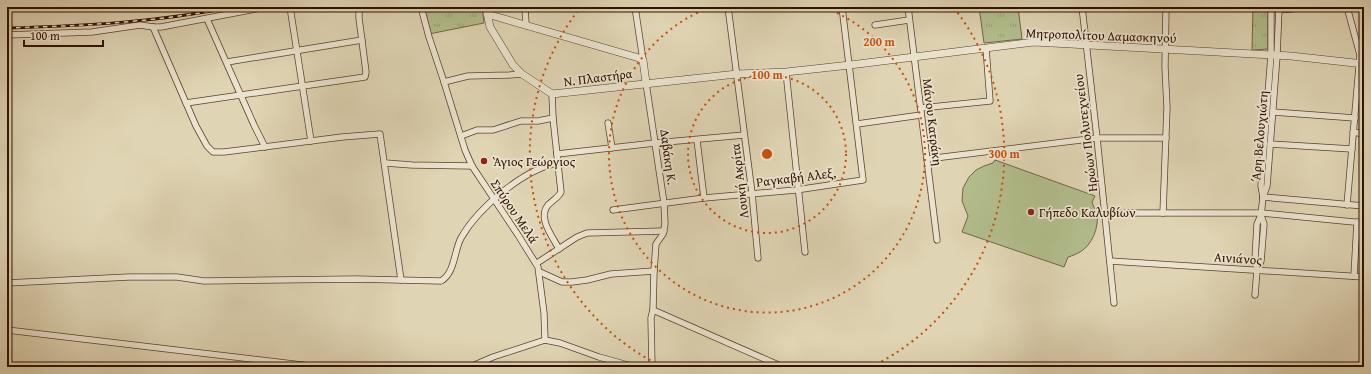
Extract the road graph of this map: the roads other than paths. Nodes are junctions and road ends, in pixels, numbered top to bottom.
1 (266, 7) edge
2 (290, 7) edge
3 (359, 7) edge
4 (421, 7) edge
5 (525, 7) edge
6 (656, 7) edge
7 (728, 7) edge
8 (842, 7) edge
9 (908, 7) edge
10 (1082, 7) edge
11 (1166, 7) edge
12 (1271, 7) edge
13 (1314, 7) edge
14 (1347, 7) edge
15 (635, 8) edge
16 (1279, 9) edge
17 (487, 11) edge
18 (207, 19) junction
19 (909, 20) junction
20 (526, 25) junction
21 (875, 25) dead end
22 (153, 27) junction
23 (7, 35) edge
24 (362, 40) junction
25 (1086, 45) junction
26 (986, 48) junction
27 (297, 50) junction
28 (1166, 50) junction
29 (1274, 55) junction
30 (914, 57) junction
31 (643, 60) junction
32 (227, 62) junction
33 (1362, 64) edge
34 (850, 65) junction
35 (786, 72) junction
36 (522, 74) junction
37 (737, 74) junction
38 (444, 82) junction
39 (646, 83) junction
40 (304, 87) junction
41 (552, 94) junction
42 (241, 95) junction
43 (186, 103) junction
44 (921, 108) junction
45 (1273, 112) junction
46 (922, 115) junction
47 (553, 118) junction
48 (1355, 118) junction
49 (608, 123) dead end
50 (857, 124) junction
51 (1354, 132) junction
52 (1364, 134) edge
53 (744, 135) junction
54 (461, 136) junction
55 (1097, 138) junction
56 (1166, 138) junction
57 (697, 140) junction
58 (311, 141) junction
59 (655, 143) junction
60 (1270, 144) junction
61 (265, 147) junction
62 (612, 148) junction
63 (1352, 149) junction
64 (557, 154) junction
65 (927, 159) junction
66 (385, 163) junction
67 (558, 163) junction
68 (472, 166) junction
69 (799, 189) junction
70 (752, 194) junction
71 (1263, 197) junction
72 (704, 198) junction
73 (494, 200) junction
74 (664, 203) junction
75 (1347, 205) junction
76 (1364, 206) edge
77 (613, 210) dead end
78 (1105, 213) junction
79 (1163, 213) junction
80 (1262, 214) junction
81 (1358, 222) junction
82 (1364, 222) edge
83 (664, 231) junction
84 (937, 240) dead end
85 (559, 249) junction
86 (806, 252) dead end
87 (758, 258) dead end
88 (1110, 261) junction
89 (537, 263) junction
90 (1257, 270) junction
91 (654, 271) junction
92 (540, 272) junction
93 (1354, 276) junction
94 (1364, 277) edge
95 (401, 280) junction
96 (7, 283) edge
97 (1255, 295) dead end
98 (1114, 303) dead end
99 (653, 310) junction
100 (7, 330) edge
101 (545, 340) junction
102 (319, 367) edge
103 (470, 367) edge
104 (635, 367) edge
105 (652, 367) edge
106 (784, 367) edge

1 - 18 street
2 - 27 street
3 - 24 street
4 - 38 street, Σπύρου Μελά
5 - 20 street
6 - 15 street
7 - 37 street, Λουκή Ακρίτα
8 - 34 street
9 - 19 street, Μάνου Κατράκη
10 - 25 street, Ηρώων Πολυτεχνείου
11 - 28 street
12 - 29 street, Άρη Βελουχιώτη
13 - 16 street
14 - 33 street
15 - 31 street, Δαβάκη Κ.
16 - 29 street, Άρη Βελουχιώτη
17 - 20 street
17 - 36 street
18 - 22 street
18 - 32 street
19 - 21 street
19 - 30 street, Μάνου Κατράκη
20 - 31 street
22 - 23 street
22 - 43 street
24 - 27 street
24 - 40 street
25 - 26 street, Μητροπολίτου Δαμασκηνού
25 - 28 street, Μητροπολίτου Δαμασκηνού
25 - 55 street, Ηρώων Πολυτεχνείου
26 - 30 street, Μητροπολίτου Δαμασκηνού
26 - 44 street
27 - 32 street
27 - 40 street
28 - 29 street, Μητροπολίτου Δαμασκηνού
28 - 56 street
29 - 33 street, Μητροπολίτου Δαμασκηνού
29 - 45 street, Άρη Βελουχιώτη
29 - 71 street, Άρη Βελουχιώτη
30 - 34 street, Μητροπολίτου Δαμασκηνού
30 - 44 street, Μάνου Κατράκη
31 - 39 street, Δαβάκη Κ.
32 - 42 street
33 - 48 street
34 - 35 street, Μητροπολίτου Δαμασκηνού
34 - 50 street
35 - 37 street, Μητροπολίτου Δαμασκηνού
35 - 69 street
36 - 38 street
36 - 41 street
37 - 39 street, Μητροπολίτου Δαμασκηνού
37 - 53 street, Λουκή Ακρίτα
38 - 54 street, Σπύρου Μελά
39 - 41 street, Ν. Πλαστήρα
39 - 59 street, Δαβάκη Κ.
40 - 42 street
40 - 58 street
41 - 47 street
42 - 43 street
42 - 61 street
43 - 61 street
44 - 46 street, Μάνου Κατράκη
45 - 48 street
45 - 60 street, Άρη Βελουχιώτη
46 - 50 street
46 - 65 street, Μάνου Κατράκη
47 - 54 street
47 - 64 street
48 - 51 street
49 - 62 street
50 - 69 street, Ραγκαβή Αλεξ,
51 - 52 street
51 - 63 street
53 - 57 street
53 - 70 street, Λουκή Ακρίτα
54 - 68 street, Σπύρου Μελά
55 - 56 street
55 - 65 street
55 - 78 street, Ηρώων Πολυτεχνείου
56 - 79 street
57 - 59 street
57 - 72 street
58 - 61 street
58 - 66 street
59 - 62 street
59 - 74 street, Δαβάκη Κ.
60 - 63 street
60 - 71 street, Άρη Βελουχιώτη
62 - 64 street
63 - 75 street
64 - 67 street
65 - 84 street, Μάνου Κατράκη
66 - 68 street
66 - 95 street
67 - 73 street
67 - 85 street
68 - 73 street, Σπύρου Μελά
69 - 70 street, Ραγκαβή Αλεξ,
69 - 86 street
70 - 72 street, Ραγκαβή Αλεξ,
70 - 87 street, Λουκή Ακρίτα
71 - 75 street
71 - 80 street
72 - 74 street, Ραγκαβή Αλεξ,
73 - 89 street, Σπύρου Μελά
73 - 95 street
74 - 77 street, Ραγκαβή Αλεξ,
74 - 83 street, Δαβάκη Κ.
75 - 76 street
78 - 79 street
78 - 88 street, Ηρώων Πολυτεχνείου
79 - 80 street
80 - 81 street
80 - 90 street
81 - 82 street
81 - 93 street
83 - 85 street
83 - 91 street, Δαβάκη Κ.
85 - 89 street
88 - 90 street, Αινιάνος
88 - 98 street, Ηρώων Πολυτεχνείου
89 - 92 street, Σπύρου Μελά
90 - 93 street, Αινιάνος
90 - 97 street
91 - 92 street
91 - 99 street, Δαβάκη Κ.
92 - 101 street, Σπύρου Μελά
93 - 94 street, Αινιάνος
95 - 96 street
99 - 105 street, Δαβάκη Κ.
99 - 106 street
100 - 102 street
101 - 103 street
101 - 104 street

